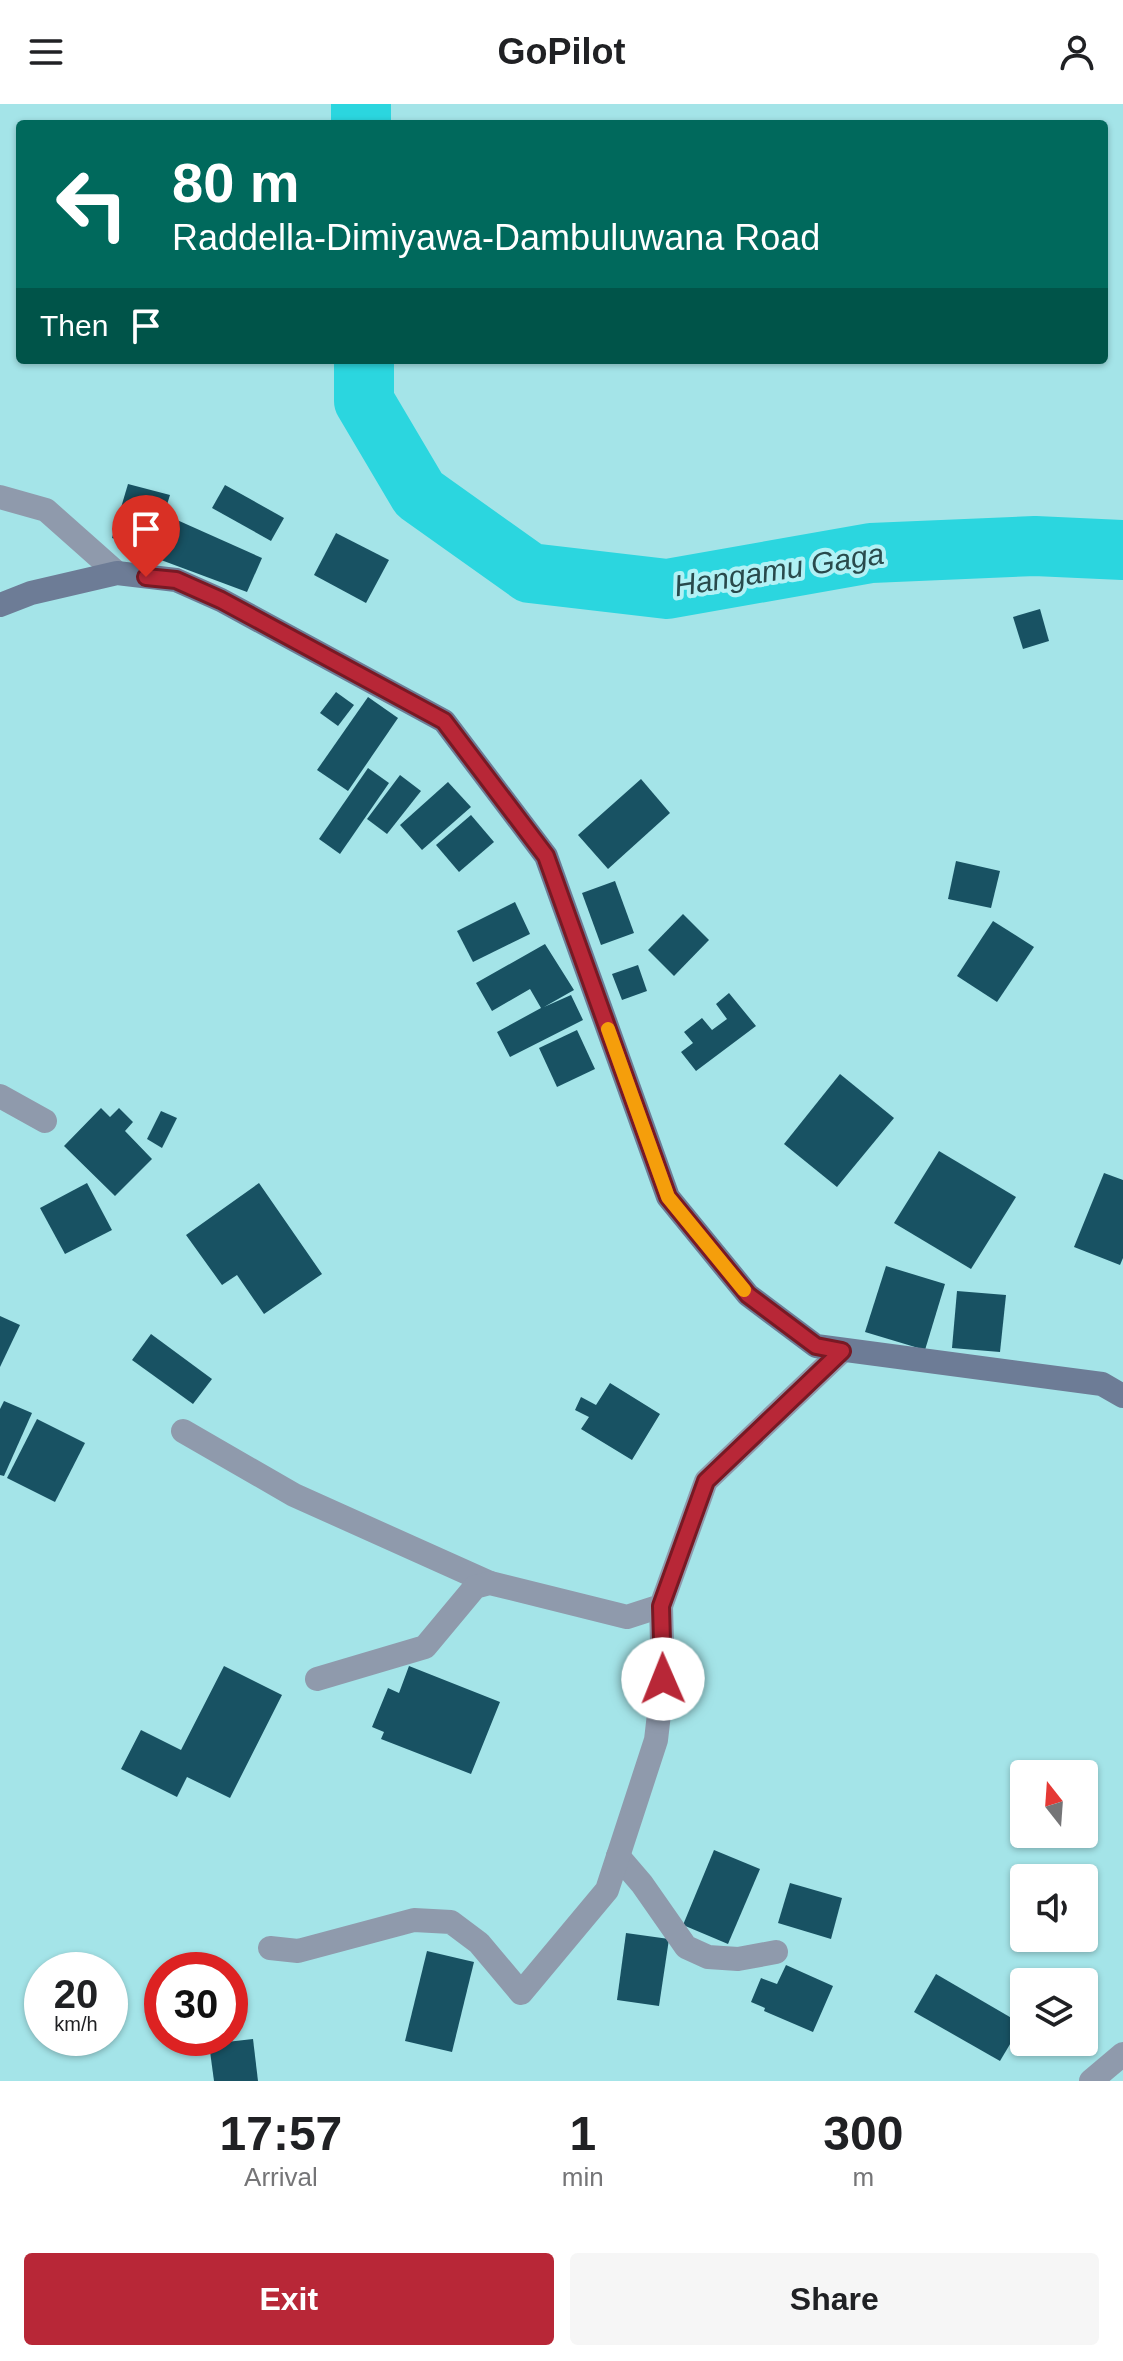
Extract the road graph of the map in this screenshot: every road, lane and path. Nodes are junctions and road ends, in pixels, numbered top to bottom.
1 (9, 499) edge
2 (117, 573) junction
3 (0, 605) edge
4 (0, 1096) edge
5 (45, 1121) dead end
6 (842, 1351) junction
7 (1123, 1396) edge
8 (183, 1431) dead end
9 (490, 1583) junction
10 (661, 1606) junction
11 (317, 1679) dead end
12 (618, 1856) junction
13 (270, 1948) dead end
14 (776, 1952) dead end
15 (1123, 2054) edge
16 (1091, 2081) edge

1 - 2 street
2 - 3 street
2 - 6 street
4 - 5 street
6 - 7 street
6 - 10 street
8 - 9 street
9 - 10 street
9 - 11 street
10 - 12 street
12 - 13 street
12 - 14 street
15 - 16 street

